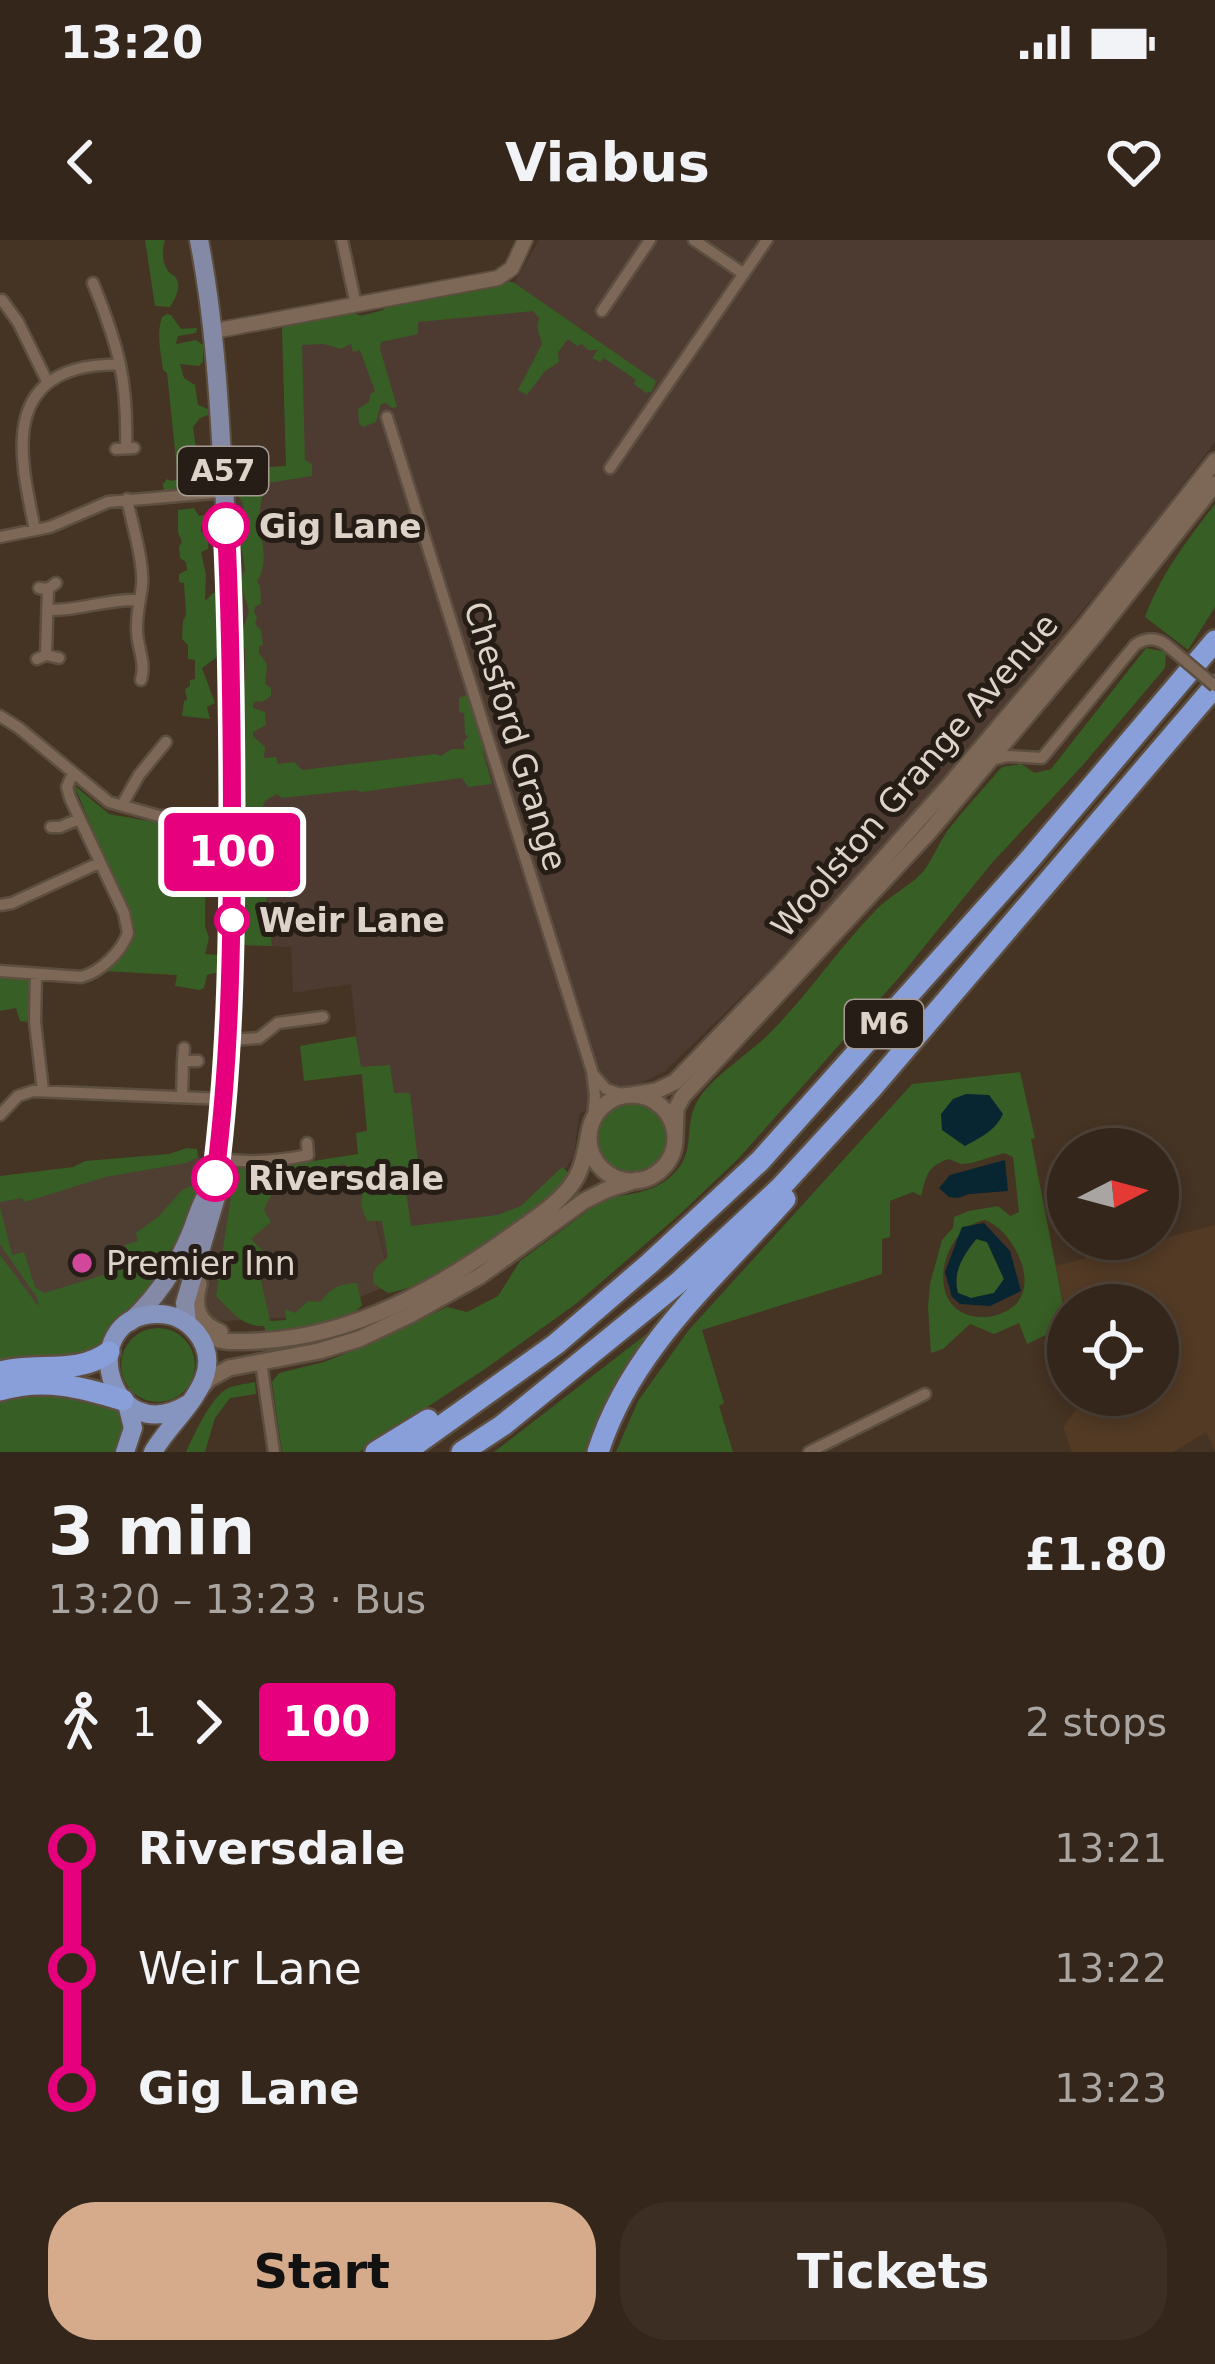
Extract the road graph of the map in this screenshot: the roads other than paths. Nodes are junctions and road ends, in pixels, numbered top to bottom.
1 (199, 240) edge
2 (342, 240) edge
3 (525, 240) edge
4 (650, 240) edge
5 (694, 240) edge
6 (767, 240) edge
7 (744, 274) junction
8 (111, 288) dead end
9 (613, 294) junction
10 (4, 298) edge
11 (626, 303) dead end
12 (356, 304) junction
13 (602, 311) dead end
14 (214, 331) junction
15 (120, 364) junction
16 (48, 383) junction
17 (387, 417) dead end
18 (125, 448) dead end
19 (1215, 461) edge
20 (610, 468) dead end
21 (1215, 484) edge
22 (225, 492) junction
23 (127, 499) junction
24 (34, 530) junction
25 (0, 537) edge
26 (47, 586) dead end
27 (137, 600) junction
28 (48, 610) junction
29 (1215, 641) edge
30 (59, 658) dead end
31 (140, 682) dead end
32 (1215, 686) edge
33 (0, 716) edge
34 (1020, 726) junction
35 (166, 742) dead end
36 (1023, 756) junction
37 (991, 760) junction
38 (73, 773) junction
39 (122, 806) junction
40 (232, 815) junction
41 (79, 819) junction
42 (51, 827) dead end
43 (99, 863) junction
44 (0, 905) edge
45 (0, 971) edge
46 (36, 974) junction
47 (316, 1035) dead end
48 (228, 1040) junction
49 (199, 1061) dead end
50 (592, 1071) junction
51 (871, 1089) junction
52 (43, 1091) junction
53 (628, 1095) junction
54 (182, 1097) junction
55 (224, 1099) junction
56 (0, 1114) edge
57 (591, 1124) junction
58 (674, 1137) junction
59 (307, 1143) dead end
60 (217, 1160) junction
61 (637, 1180) junction
62 (214, 1184) junction
63 (205, 1240) junction
64 (130, 1322) junction
65 (190, 1326) junction
66 (253, 1341) junction
67 (109, 1352) junction
68 (261, 1362) junction
69 (518, 1371) junction
70 (0, 1372) edge
71 (0, 1390) edge
72 (925, 1394) dead end
73 (194, 1397) junction
74 (125, 1402) junction
75 (125, 1452) edge
76 (153, 1452) edge
77 (274, 1452) edge
78 (376, 1452) edge
79 (405, 1452) edge
80 (462, 1452) edge
81 (598, 1452) edge
82 (809, 1452) edge

1 - 14 main road, A57
2 - 12 street
3 - 12 street
4 - 9 street
5 - 7 street
6 - 7 street
7 - 20 street
8 - 15 street
9 - 11 street
9 - 13 street
10 - 16 street
12 - 14 street
14 - 22 main road, A57
15 - 16 street
15 - 18 street
16 - 24 street
17 - 50 street, Chesford Grange
19 - 53 main road, Woolston Grange Avenue
21 - 34 main road, Woolston Grange Avenue
22 - 23 street
22 - 40 main road, A57
23 - 24 street
23 - 27 street
24 - 25 street
26 - 28 street
27 - 28 street
27 - 31 street
28 - 30 street
29 - 69 highway, M6
32 - 36 street, bridge
32 - 51 highway, M6
33 - 38 street
34 - 36 street
34 - 37 main road, Woolston Grange Avenue
35 - 39 street
36 - 37 street
37 - 58 main road, Woolston Grange Avenue
38 - 39 street
38 - 41 street
39 - 40 street
40 - 48 main road, A57
41 - 42 street
41 - 43 street
43 - 44 street
43 - 46 street
45 - 46 street
46 - 52 street
47 - 48 street
48 - 55 main road, A57
49 - 54 street
50 - 53 street
50 - 57 street, Chesford Grange
51 - 80 highway, M6
51 - 81 highway, M6
52 - 54 street
52 - 56 street
53 - 57 main road
53 - 58 main road
54 - 55 street
55 - 60 main road, A57
57 - 61 main road
57 - 66 main road
58 - 61 main road
59 - 60 street
60 - 62 main road, A57
61 - 68 main road
62 - 63 main road, A57
62 - 64 main road, A57
63 - 65 main road, A57
63 - 66 main road
64 - 65 highway
64 - 67 highway, A57
65 - 66 main road
65 - 73 highway, A57
67 - 70 highway
67 - 74 highway
68 - 73 main road
68 - 77 street
69 - 78 highway, M6
69 - 79 highway, M6
71 - 74 highway
72 - 82 street
73 - 74 highway
73 - 76 highway
74 - 75 highway

